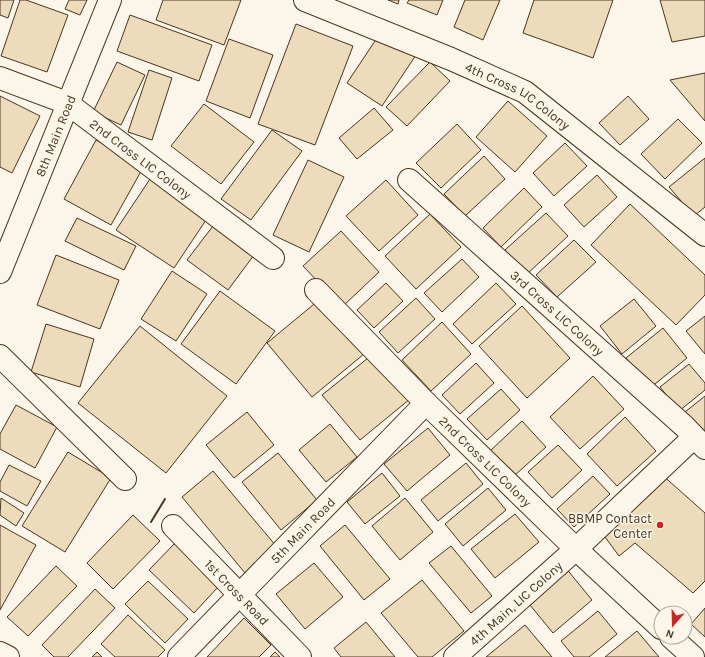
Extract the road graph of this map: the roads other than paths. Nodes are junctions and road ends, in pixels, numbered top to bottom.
1 (110, 0) edge
2 (304, 0) edge
3 (0, 78) edge
4 (68, 103) junction
5 (409, 180) dead end
6 (705, 235) edge
7 (272, 258) dead end
8 (0, 272) edge
9 (316, 290) dead end
10 (0, 356) edge
11 (426, 403) junction
12 (700, 442) edge
13 (125, 479) dead end
14 (173, 526) dead end
15 (576, 549) junction
16 (240, 595) junction
17 (653, 621) edge
18 (680, 645) edge
19 (0, 653) edge
20 (8, 657) edge
21 (178, 657) edge
22 (300, 657) edge
23 (455, 657) edge
24 (693, 657) edge

1 - 4 street, 8th Main Road
2 - 6 street, 4th Cross LIC Colony
3 - 4 street, 2nd Cross LIC Colony
4 - 7 street, 2nd Cross LIC Colony
4 - 8 street, 8th Main Road
5 - 12 street, 3rd Cross LIC Colony
9 - 11 street, 2nd Cross LIC Colony
10 - 13 street
11 - 15 street, 2nd Cross LIC Colony
11 - 16 street, 5th Main Road
12 - 15 street, 4th Main, LIC Colony
14 - 16 street, 1st Cross Road
15 - 17 street, 2nd Cross LIC Colony
15 - 23 street, 4th Main, LIC Colony
16 - 21 street, 5th Main Road
16 - 22 street, 1st Cross Road
18 - 24 street
19 - 20 street

